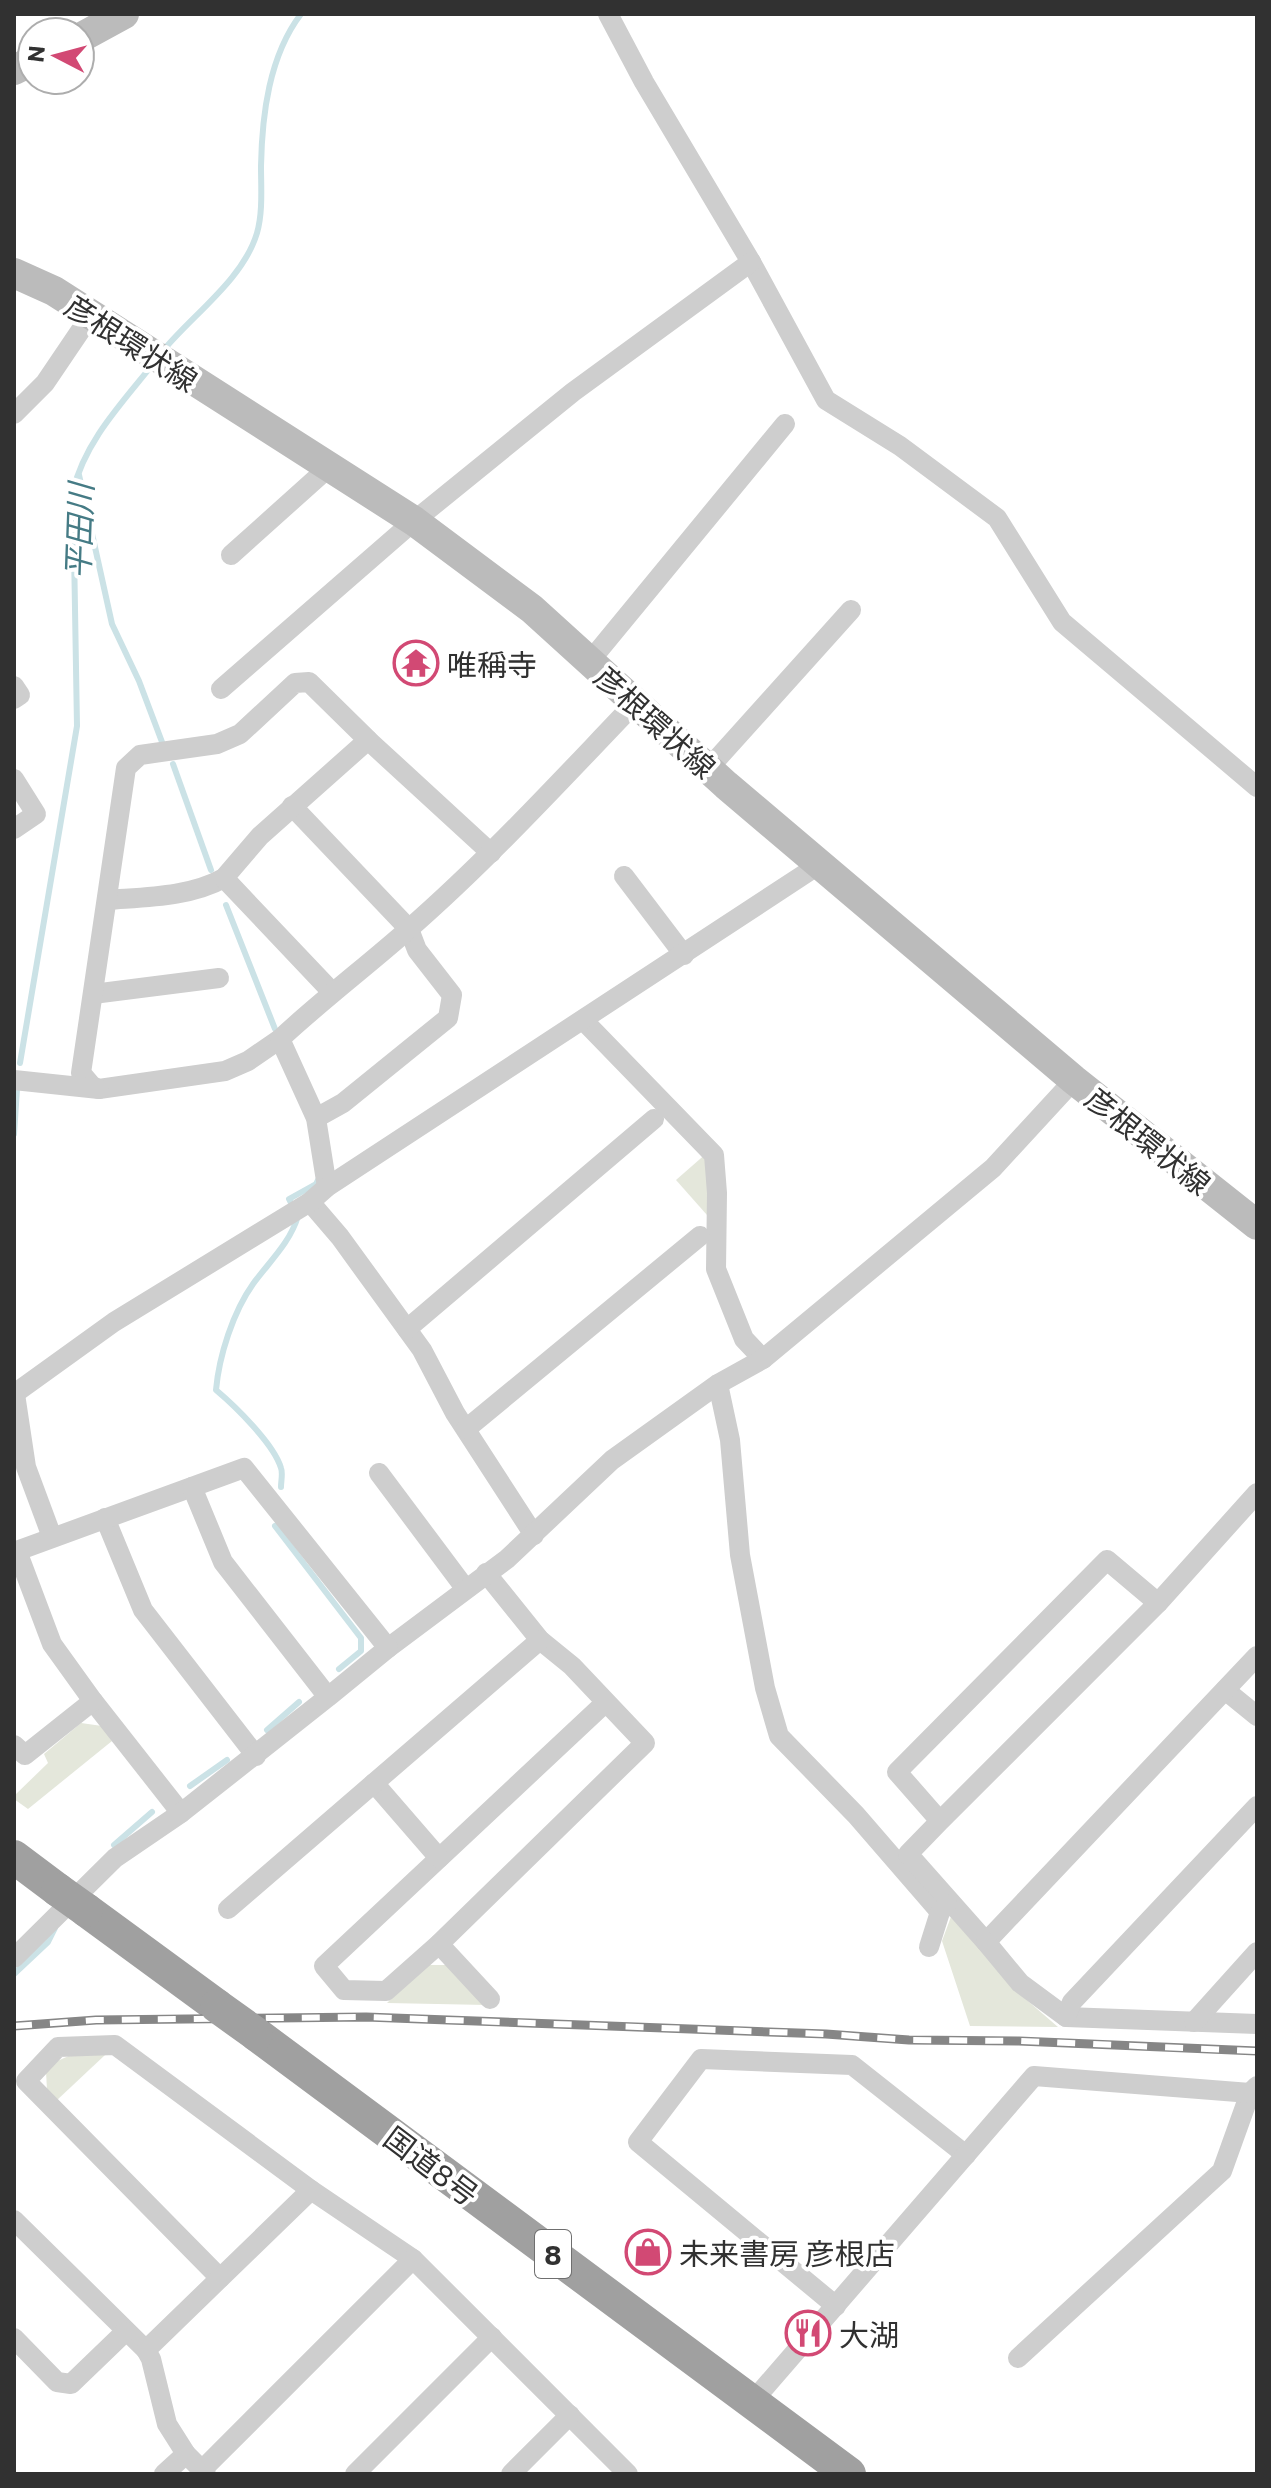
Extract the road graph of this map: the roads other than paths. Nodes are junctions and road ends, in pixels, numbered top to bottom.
1 (124, 14) edge
2 (608, 14) edge
3 (96, 29) edge
4 (751, 262) junction
5 (14, 273) edge
6 (91, 315) junction
7 (14, 414) edge
8 (785, 424) dead end
9 (328, 468) junction
10 (414, 521) junction
11 (231, 555) dead end
12 (851, 610) dead end
13 (590, 661) junction
14 (14, 686) edge
15 (221, 689) dead end
16 (14, 699) edge
17 (635, 703) junction
18 (368, 740) junction
19 (708, 769) junction
20 (14, 779) edge
21 (1257, 787) edge
22 (292, 806) junction
23 (14, 829) edge
24 (491, 853) junction
25 (820, 864) junction
26 (624, 876) dead end
27 (224, 878) junction
28 (108, 900) junction
29 (409, 929) junction
30 (684, 955) junction
31 (219, 978) dead end
32 (332, 992) junction
33 (93, 994) junction
34 (584, 1021) junction
35 (280, 1039) junction
36 (14, 1080) edge
37 (1074, 1080) junction
38 (99, 1089) junction
39 (316, 1118) junction
40 (654, 1119) dead end
41 (327, 1187) junction
42 (310, 1202) junction
43 (1257, 1225) edge
44 (700, 1236) dead end
45 (407, 1329) junction
46 (763, 1359) junction
47 (718, 1384) junction
48 (14, 1394) edge
49 (466, 1429) junction
50 (379, 1473) dead end
51 (192, 1487) junction
52 (1257, 1493) edge
53 (105, 1518) junction
54 (534, 1535) junction
55 (52, 1537) junction
56 (16, 1551) edge
57 (486, 1573) junction
58 (465, 1588) junction
59 (1158, 1603) junction
60 (540, 1640) junction
61 (388, 1648) junction
62 (1257, 1656) edge
63 (1225, 1690) junction
64 (328, 1697) junction
65 (93, 1701) junction
66 (606, 1702) junction
67 (1257, 1716) edge
68 (14, 1745) edge
69 (256, 1756) junction
70 (374, 1783) junction
71 (1257, 1806) edge
72 (181, 1813) junction
73 (940, 1821) junction
74 (14, 1857) edge
75 (439, 1858) junction
76 (945, 1906) junction
77 (228, 1909) dead end
78 (986, 1942) junction
79 (439, 1944) junction
80 (929, 1947) dead end
81 (1257, 1952) edge
82 (14, 1958) edge
83 (490, 1999) dead end
84 (1066, 2017) junction
85 (1194, 2022) junction
86 (1257, 2024) edge
87 (1255, 2089) edge
88 (966, 2155) junction
89 (311, 2190) junction
90 (14, 2220) edge
91 (413, 2259) junction
92 (220, 2278) junction
93 (836, 2306) junction
94 (125, 2332) junction
95 (492, 2337) junction
96 (16, 2344) edge
97 (146, 2350) junction
98 (1018, 2358) dead end
99 (752, 2402) junction
100 (570, 2415) junction
101 (186, 2454) junction
102 (205, 2472) edge
103 (164, 2474) edge
104 (355, 2474) edge
105 (511, 2474) edge
106 (628, 2474) edge
107 (849, 2474) edge

1 - 3 main road
2 - 4 street
4 - 10 street
4 - 21 street
5 - 6 main road, 彦根環状線
6 - 7 street
6 - 9 main road, 彦根環状線
8 - 13 street
9 - 10 main road, 彦根環状線
9 - 11 street
10 - 13 main road, 彦根環状線
10 - 15 street
12 - 19 street
13 - 17 main road, 彦根環状線
14 - 16 street
17 - 19 main road, 彦根環状線
17 - 24 street
18 - 22 street
18 - 24 street
18 - 28 street
19 - 25 main road, 彦根環状線
20 - 23 street
22 - 27 street
22 - 29 street
24 - 29 street
25 - 30 street
25 - 37 main road, 彦根環状線
26 - 30 street
27 - 28 street
27 - 32 street
28 - 33 street
29 - 32 street
29 - 39 street
30 - 34 street
31 - 33 street
32 - 35 street
33 - 38 street
34 - 41 street
34 - 46 street
35 - 38 street
35 - 39 street
36 - 38 street
37 - 43 main road, 彦根環状線
37 - 46 street
39 - 41 street
40 - 45 street
41 - 42 street
42 - 45 street
42 - 48 street
44 - 49 street
45 - 49 street
46 - 47 street
47 - 54 street
47 - 76 street
48 - 55 street
49 - 54 street
50 - 58 street
51 - 53 street
51 - 61 street
51 - 64 street
52 - 59 street
53 - 55 street
53 - 69 street
54 - 57 street
55 - 56 street
56 - 65 street
57 - 58 street
57 - 60 street
58 - 61 street
59 - 73 street
59 - 73 street
60 - 66 street
60 - 70 street
61 - 64 street
62 - 63 street
63 - 67 street
63 - 78 street
64 - 69 street
65 - 68 street
65 - 72 street
66 - 75 street
66 - 79 street
69 - 72 street
70 - 75 street
70 - 77 street
71 - 84 street
72 - 82 street
73 - 76 street
74 - 99 highway, 国道8号 / 8, bridge
75 - 79 street
76 - 78 street
76 - 80 street
78 - 84 street
79 - 83 street
81 - 85 street
84 - 85 street
85 - 86 street
87 - 88 street
87 - 98 street
88 - 93 street
88 - 93 street
89 - 91 street
89 - 92 street
89 - 92 street
90 - 94 street
91 - 95 street
91 - 102 street
92 - 97 street
93 - 99 street
94 - 96 street
94 - 97 street
95 - 100 street
95 - 104 street
97 - 101 street
99 - 107 highway, 国道8号 / 8
100 - 105 street
100 - 106 street
101 - 102 street
101 - 103 street

